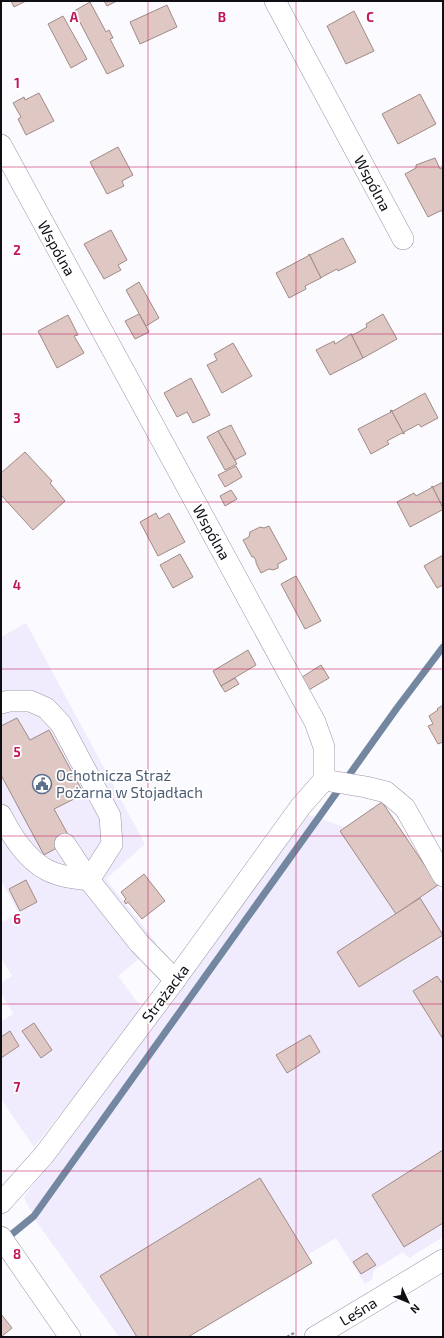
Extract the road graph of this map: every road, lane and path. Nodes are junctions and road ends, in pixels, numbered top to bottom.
1 (275, 1) edge
2 (1, 145) edge
3 (403, 238) dead end
4 (1, 703) edge
5 (334, 781) junction
6 (1, 816) edge
7 (65, 844) dead end
8 (443, 876) edge
9 (90, 880) junction
10 (175, 980) junction
11 (1, 1203) edge
12 (5, 1244) edge
13 (443, 1260) edge
14 (70, 1337) edge
15 (315, 1337) edge

1 - 3 street, Wspólna
2 - 5 street, Wspólna
4 - 9 street
5 - 8 street
5 - 10 street, Strażacka
6 - 9 street
7 - 9 street
9 - 10 street
10 - 11 street, Strażacka
12 - 14 street
13 - 15 street, Leśna

